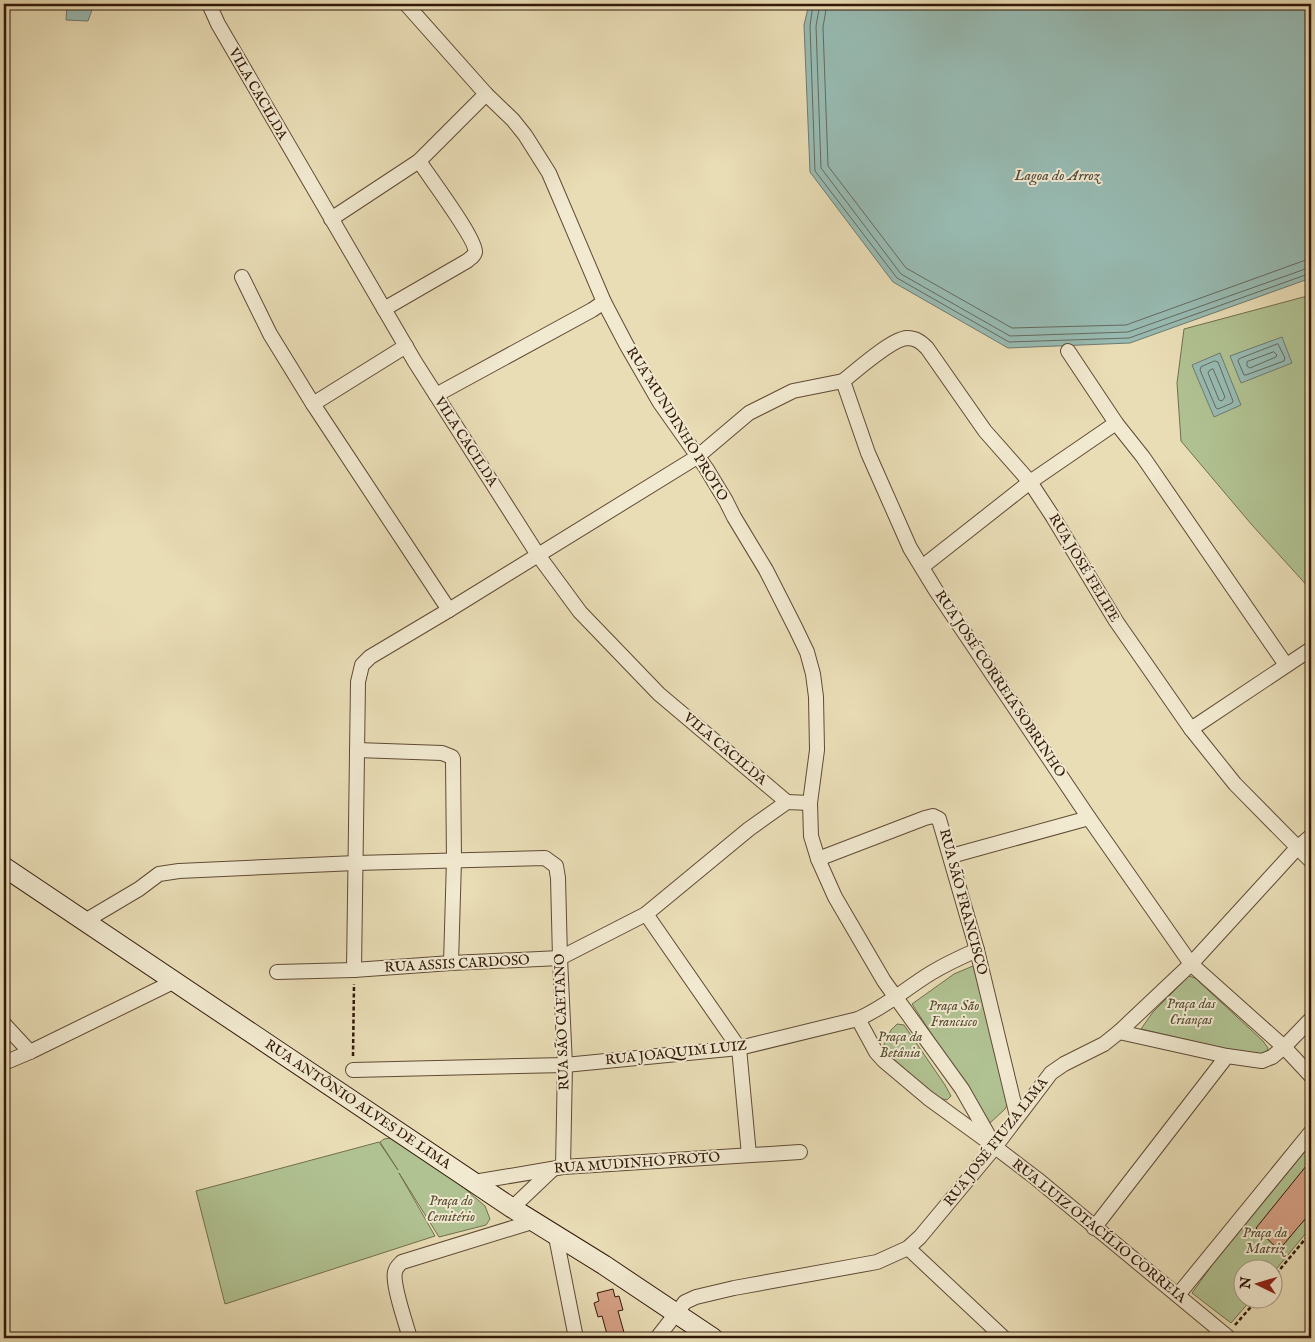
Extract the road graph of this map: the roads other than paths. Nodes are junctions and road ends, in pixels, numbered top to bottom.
1 (209, 4) edge
2 (406, 4) edge
3 (486, 94) junction
4 (419, 161) junction
5 (331, 219) junction
6 (242, 277) dead end
7 (604, 302) junction
8 (384, 309) junction
9 (406, 346) junction
10 (1068, 351) dead end
11 (843, 381) junction
12 (436, 394) junction
13 (313, 404) junction
14 (1116, 422) junction
15 (700, 454) junction
16 (1030, 482) junction
17 (538, 555) junction
18 (922, 567) junction
19 (449, 610) junction
20 (1311, 648) edge
21 (1286, 665) junction
22 (1191, 729) junction
23 (357, 750) junction
24 (787, 802) junction
25 (810, 803) junction
26 (1089, 818) junction
27 (1311, 836) edge
28 (1297, 848) junction
29 (951, 856) junction
30 (818, 859) junction
31 (454, 860) junction
32 (1311, 861) edge
33 (356, 863) junction
34 (4, 868) edge
35 (646, 914) junction
36 (85, 921) junction
37 (977, 950) junction
38 (560, 958) junction
39 (451, 963) junction
40 (1191, 964) junction
41 (354, 970) junction
42 (277, 972) dead end
43 (175, 981) junction
44 (897, 998) junction
45 (858, 1019) junction
46 (1311, 1019) edge
47 (4, 1024) edge
48 (1119, 1032) junction
49 (1284, 1047) junction
50 (739, 1048) junction
51 (30, 1052) junction
52 (1227, 1056) junction
53 (4, 1063) edge
54 (566, 1065) junction
55 (353, 1070) road end
56 (1311, 1076) edge
57 (1017, 1116) junction
58 (1311, 1132) edge
59 (995, 1147) junction
60 (800, 1152) dead end
61 (749, 1155) junction
62 (558, 1168) junction
63 (474, 1182) junction
64 (512, 1208) junction
65 (535, 1221) junction
66 (1094, 1228) junction
67 (556, 1237) junction
68 (908, 1248) junction
69 (1178, 1295) junction
70 (676, 1313) junction
71 (1226, 1337) edge
72 (410, 1338) edge
73 (576, 1338) edge
74 (657, 1338) edge
75 (713, 1338) edge
76 (1004, 1338) edge

1 - 5 street, VILA CACILDA
2 - 3 street, RUA MUNDINHO PROTO
3 - 4 street
3 - 7 street, RUA MUNDINHO PROTO
4 - 5 street
4 - 8 street
5 - 8 street, VILA CACILDA
6 - 13 street
7 - 12 street
7 - 15 street, RUA MUNDINHO PROTO
8 - 9 street, VILA CACILDA
9 - 12 street, VILA CACILDA
9 - 13 street
10 - 14 street
11 - 15 street
11 - 16 street, RUA JOSÉ FELIPE
11 - 18 street, RUA JOSÉ CORREIA SOBRINHO
12 - 17 street, VILA CACILDA
13 - 19 street
14 - 16 street
14 - 21 street
15 - 17 street
15 - 25 street, RUA MUNDINHO PROTO
16 - 18 street
16 - 22 street, RUA JOSÉ FELIPE
17 - 19 street
17 - 24 street, VILA CACILDA
18 - 26 street, RUA JOSÉ CORREIA SOBRINHO
19 - 23 street
20 - 21 street
21 - 22 street
22 - 28 street, RUA JOSÉ FELIPE
23 - 31 street
23 - 33 street
24 - 25 street
24 - 35 street
25 - 30 street, RUA LUIZ OTACÍLIO CORREIA
26 - 29 street
26 - 40 street, RUA JOSÉ CORREIA SOBRINHO
27 - 28 street, RUA JOSÉ FIUZA LIMA
28 - 32 street, RUA JOSÉ FELIPE
28 - 40 street, RUA JOSÉ FIUZA LIMA
29 - 30 street, RUA SÃO FRANCISCO
29 - 37 street, RUA SÃO FRANCISCO
30 - 44 street, RUA LUIZ OTACÍLIO CORREIA
31 - 33 street
31 - 38 street, RUA SÃO CAETANO
31 - 39 street
33 - 36 street
33 - 41 street
34 - 36 main road, RUA ANTÔNIO ALVES DE LIMA
35 - 38 street
35 - 50 street
36 - 43 main road, RUA ANTÔNIO ALVES DE LIMA
37 - 44 street, RUA JOAQUIM LUIZ
37 - 57 street, RUA SÃO FRANCISCO
38 - 39 street, RUA ASSIS CARDOSO
38 - 54 street, RUA SÃO CAETANO
39 - 41 street, RUA ASSIS CARDOSO
40 - 48 street, RUA JOSÉ FIUZA LIMA
40 - 49 street, RUA JOSÉ CORREIA SOBRINHO
41 - 42 street, RUA ASSIS CARDOSO
43 - 51 street
43 - 63 main road, RUA ANTÔNIO ALVES DE LIMA
44 - 45 street, RUA JOAQUIM LUIZ
44 - 59 street, RUA LUIZ OTACÍLIO CORREIA
45 - 50 street, RUA JOAQUIM LUIZ
45 - 59 street
46 - 49 street
47 - 51 street
48 - 52 street
48 - 57 street, RUA JOSÉ FIUZA LIMA
49 - 52 street
49 - 56 street, RUA JOSÉ CORREIA SOBRINHO
50 - 54 street, RUA JOAQUIM LUIZ
50 - 61 street
51 - 53 street
52 - 66 street
54 - 55 street, RUA JOAQUIM LUIZ
54 - 62 street, RUA SÃO CAETANO
57 - 59 street, RUA JOSÉ FIUZA LIMA
58 - 69 street
59 - 66 street, RUA LUIZ OTACÍLIO CORREIA
59 - 68 street, RUA JOSÉ FIUZA LIMA
60 - 61 street, RUA MUDINHO PROTO
61 - 62 street, RUA MUDINHO PROTO
62 - 63 street, RUA MUDINHO PROTO
62 - 64 street
63 - 64 main road, RUA ANTÔNIO ALVES DE LIMA
64 - 65 main road, RUA ANTÔNIO ALVES DE LIMA
65 - 67 main road, RUA ANTÔNIO ALVES DE LIMA
65 - 72 street
66 - 69 street, RUA LUIZ OTACÍLIO CORREIA
67 - 70 main road, RUA ANTÔNIO ALVES DE LIMA
67 - 73 street
68 - 70 street, RUA JOSÉ FIUZA LIMA
68 - 76 street
69 - 71 street, RUA LUIZ OTACÍLIO CORREIA
70 - 74 street, RUA JOSÉ FIUZA LIMA
70 - 75 main road, RUA ANTÔNIO ALVES DE LIMA

